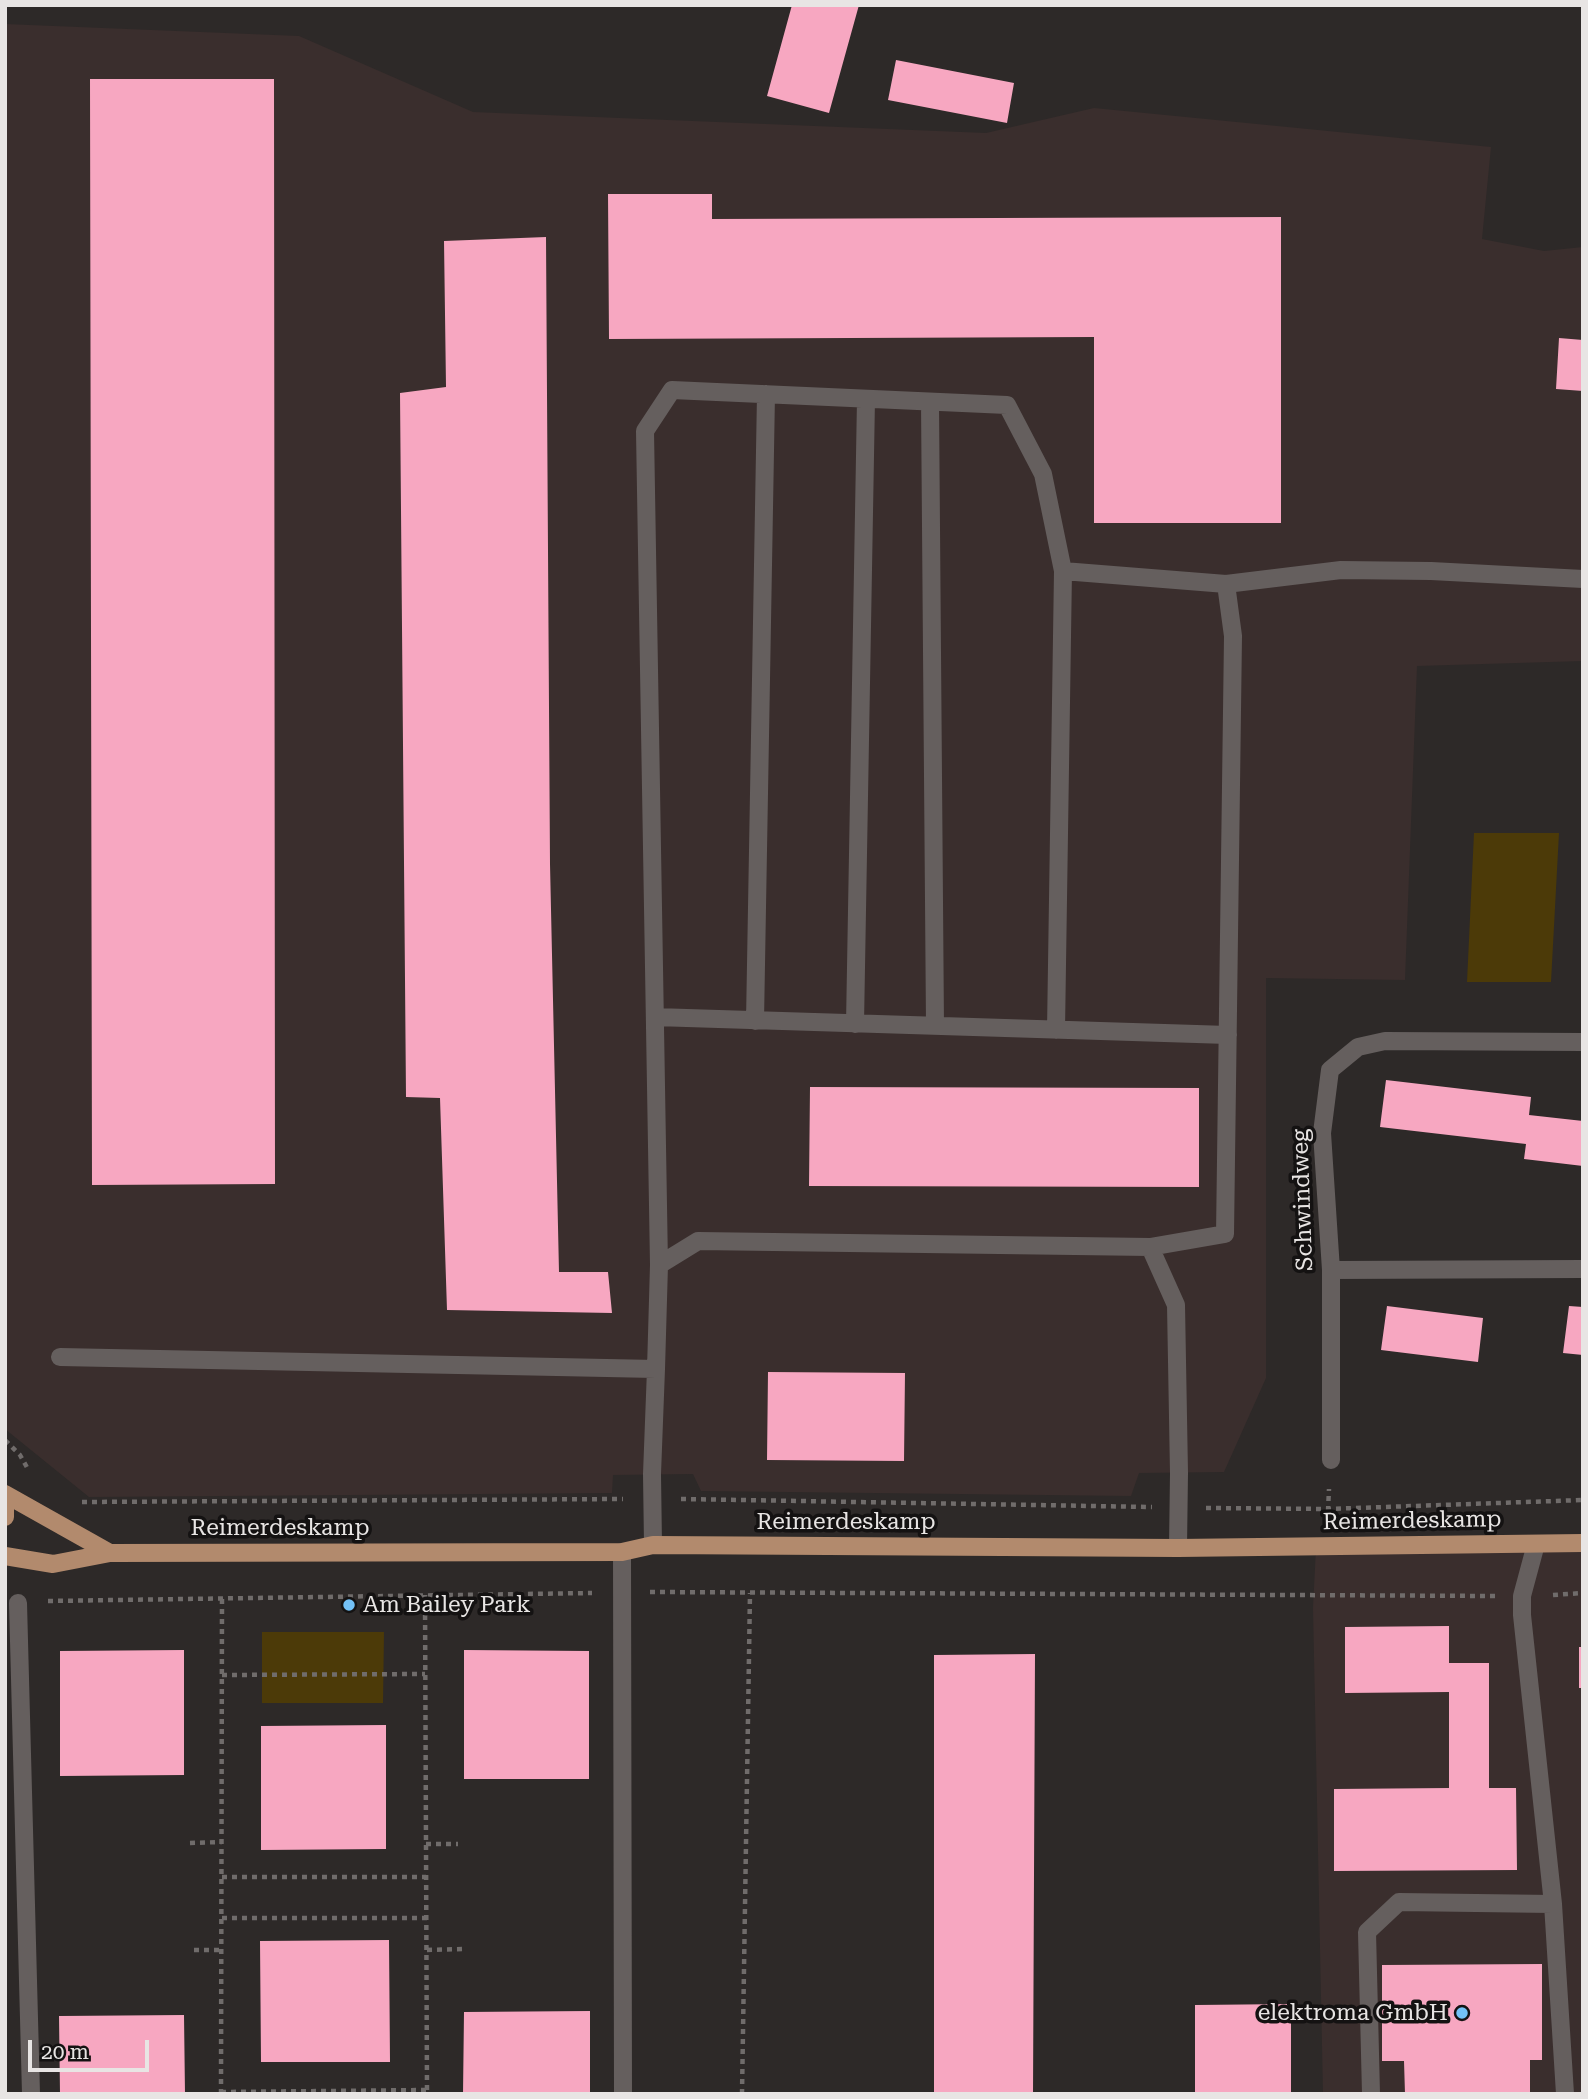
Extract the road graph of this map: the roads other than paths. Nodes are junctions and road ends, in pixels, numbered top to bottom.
1 (766, 394) junction
2 (866, 399) junction
3 (930, 402) junction
4 (1063, 571) junction
5 (1583, 579) edge
6 (1226, 583) junction
7 (655, 1017) junction
8 (755, 1021) junction
9 (855, 1024) junction
10 (935, 1026) junction
11 (1056, 1030) junction
12 (1228, 1035) junction
13 (1583, 1042) edge
14 (1150, 1247) junction
15 (659, 1265) junction
16 (1583, 1269) edge
17 (1331, 1270) junction
18 (60, 1357) dead end
19 (656, 1369) junction
20 (1331, 1460) road end
21 (5, 1494) edge
22 (5, 1500) edge
23 (5, 1517) edge
24 (1583, 1543) edge
25 (1536, 1544) junction
26 (653, 1545) junction
27 (1178, 1548) junction
28 (622, 1552) junction
29 (110, 1553) junction
30 (5, 1556) edge
31 (18, 1603) road end
32 (1553, 1904) junction
33 (31, 2094) edge
34 (623, 2094) edge
35 (1371, 2094) edge
36 (1565, 2094) edge

1 - 2 street
1 - 7 street
1 - 8 street
2 - 3 street
2 - 9 street
3 - 4 street
3 - 10 street
4 - 6 street
4 - 11 street
5 - 6 street
6 - 12 street
7 - 8 street
7 - 15 street
8 - 9 street
9 - 10 street
10 - 11 street
11 - 12 street
12 - 14 street
13 - 17 street, Schwindweg
14 - 15 street
14 - 27 street
15 - 19 street
16 - 17 street
17 - 20 street, Schwindweg
18 - 19 street
19 - 26 street
21 - 29 main road, Reimerdeskamp
22 - 23 main road
24 - 25 main road, Reimerdeskamp
25 - 27 main road, Reimerdeskamp
25 - 32 street
26 - 27 main road, Reimerdeskamp
26 - 28 main road, Reimerdeskamp
28 - 29 main road, Reimerdeskamp
28 - 34 street
29 - 30 main road, Reimerdeskamp
31 - 33 street
32 - 35 street
32 - 36 street

